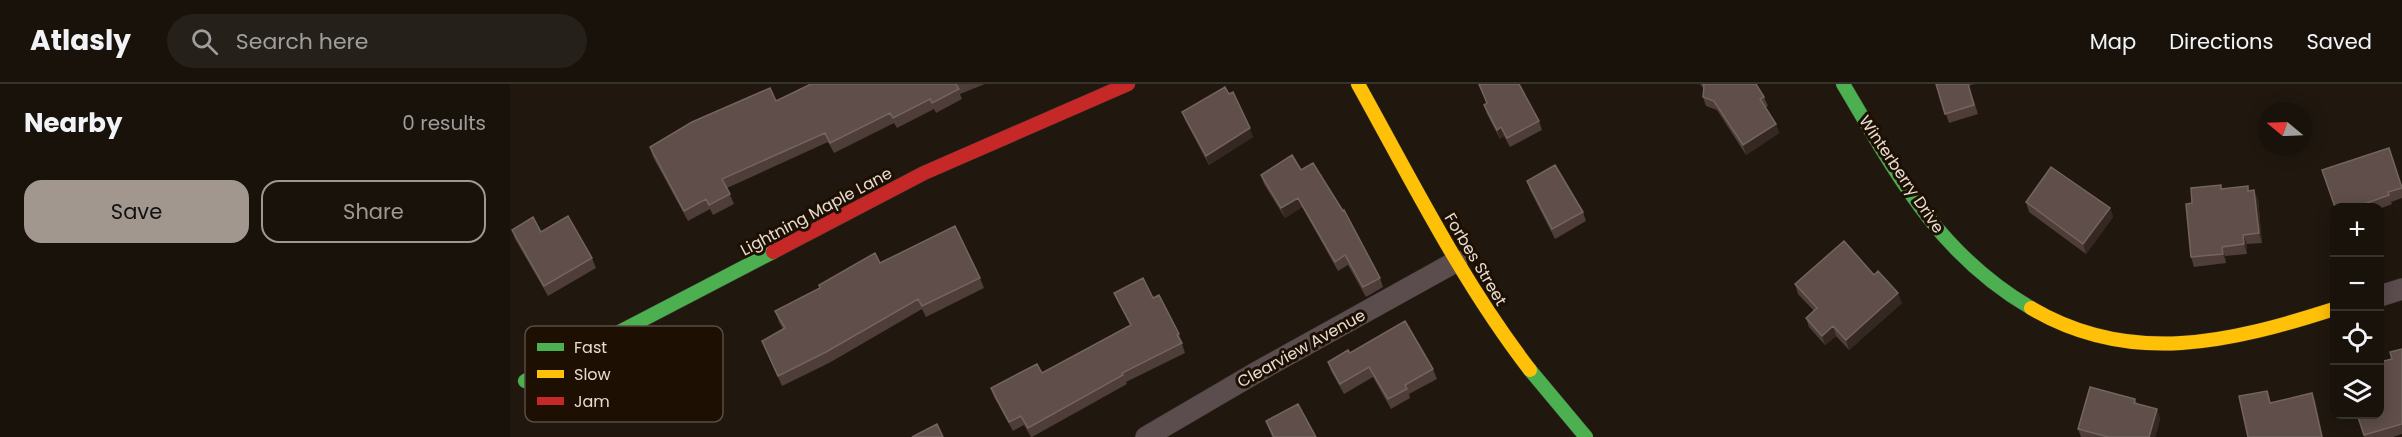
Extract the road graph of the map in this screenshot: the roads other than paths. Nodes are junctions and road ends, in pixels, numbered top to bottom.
1 (1128, 84) edge
2 (1358, 84) edge
3 (1843, 84) edge
4 (1456, 261) junction
5 (2402, 289) edge
6 (2384, 294) edge
7 (2330, 310) edge
8 (631, 326) edge
9 (1146, 437) edge
10 (1586, 437) edge

1 - 8 street, Lightning Maple Lane
2 - 4 street, Forbes Street
3 - 7 street, Winterberry Drive
4 - 9 street, Clearview Avenue
4 - 10 street, Forbes Street
5 - 6 street

